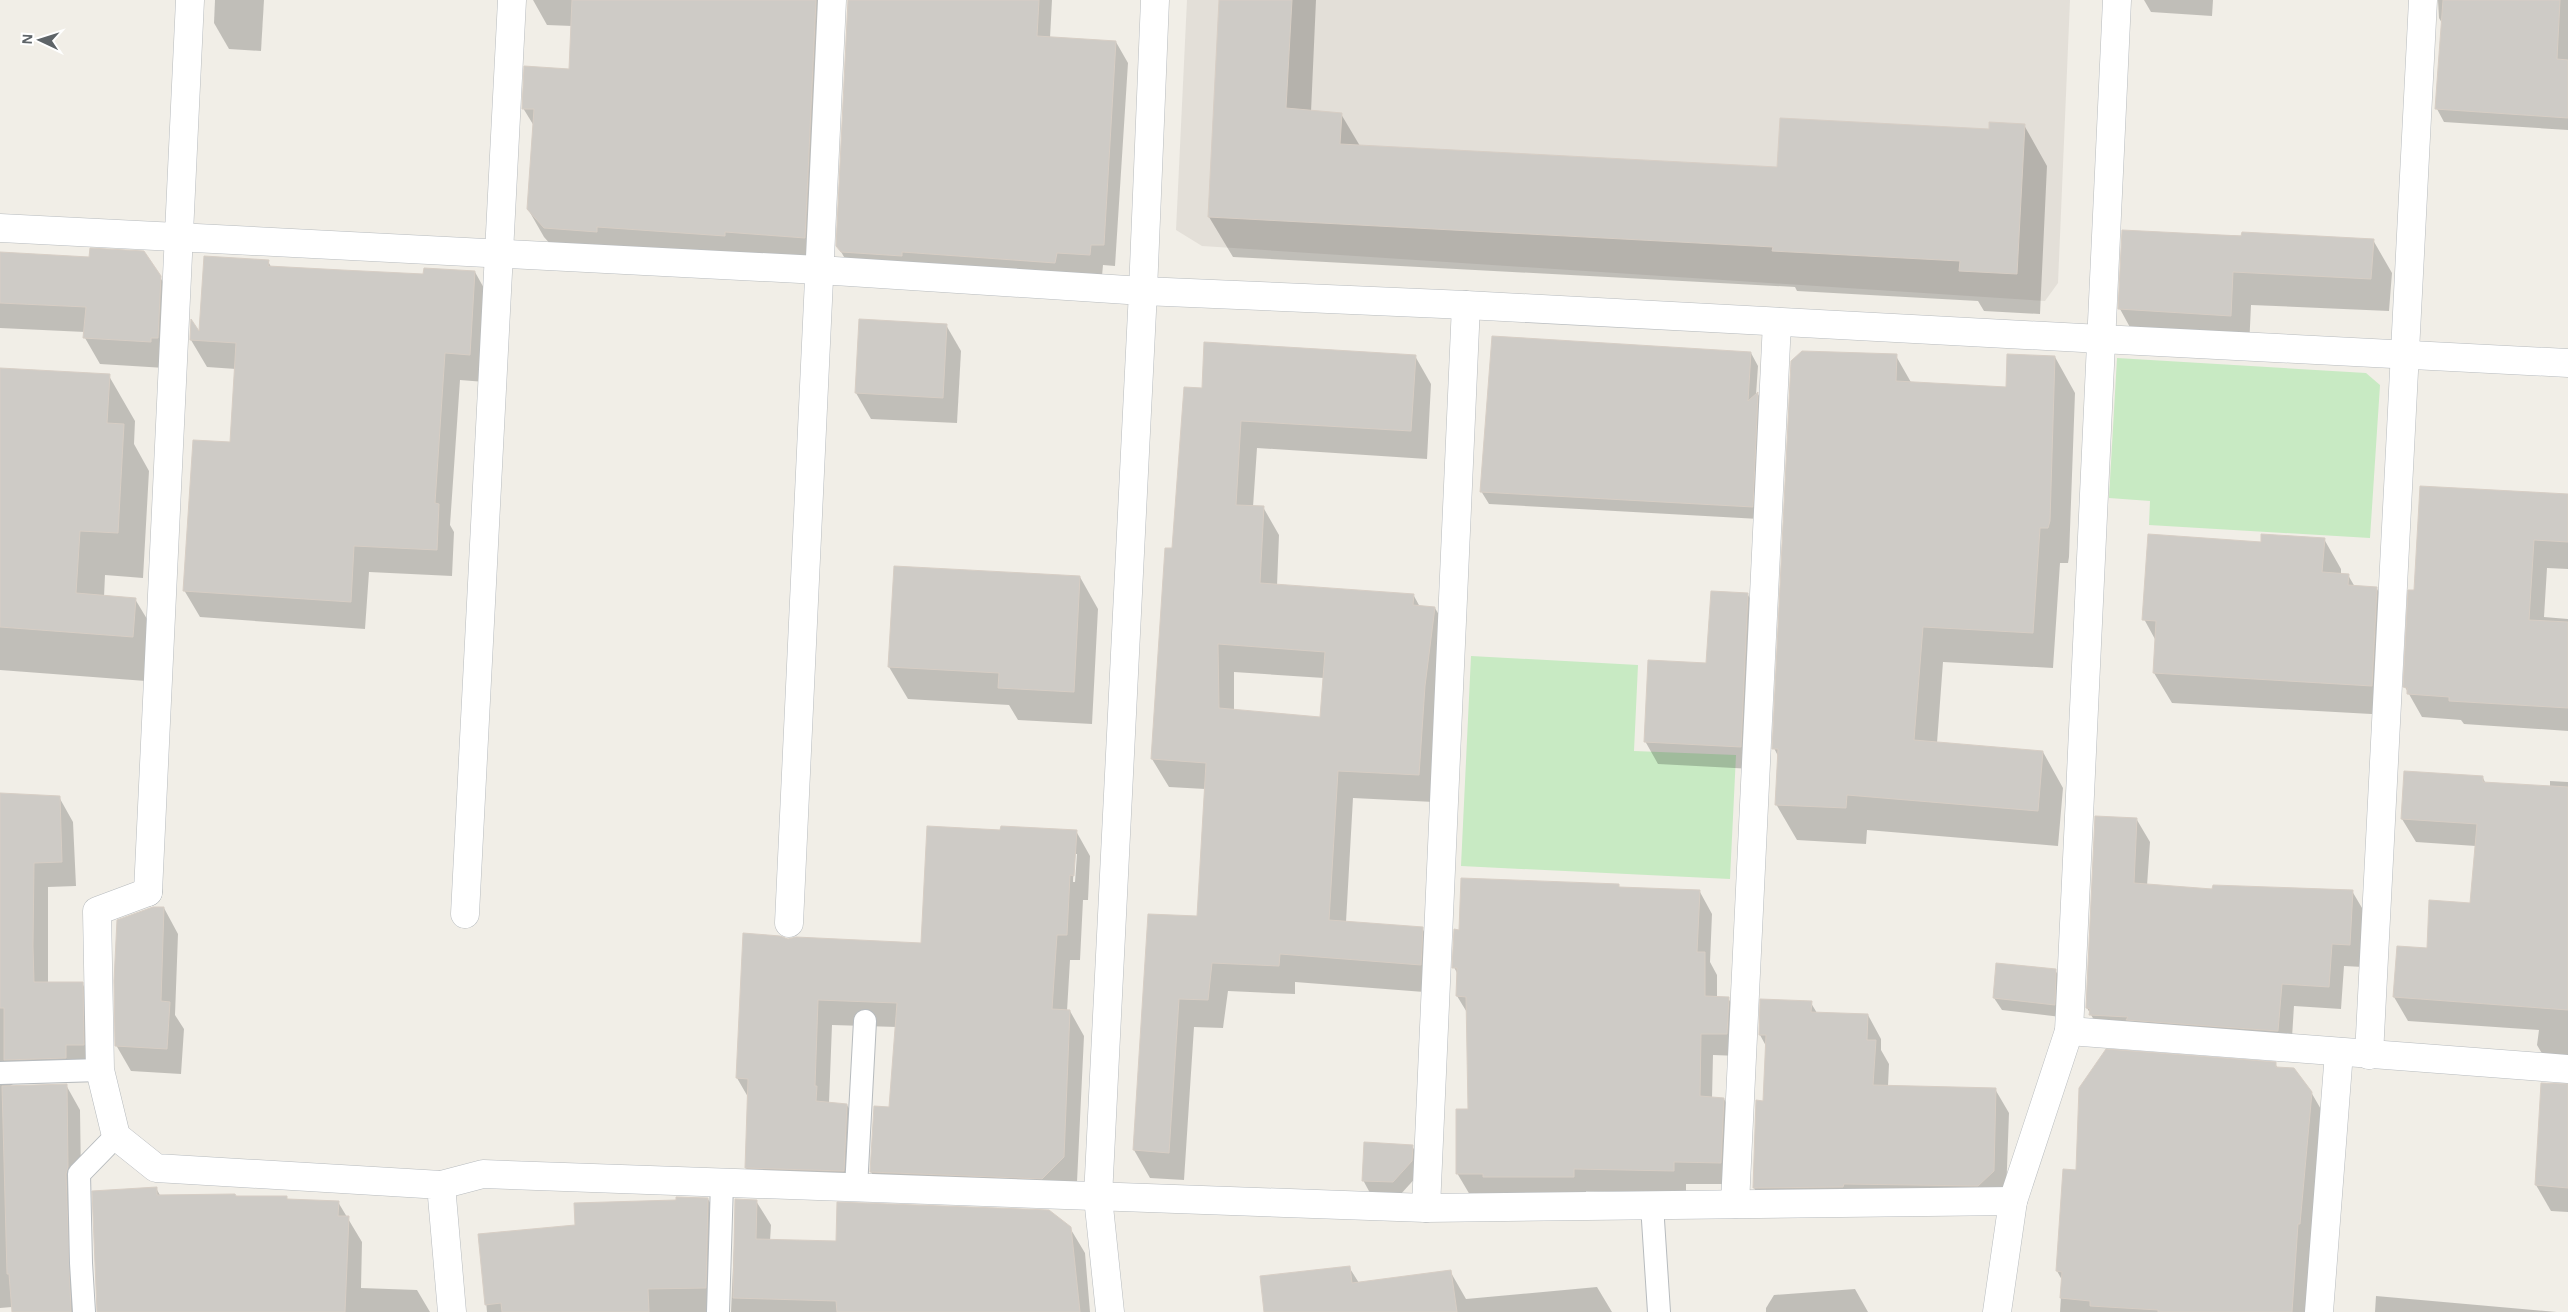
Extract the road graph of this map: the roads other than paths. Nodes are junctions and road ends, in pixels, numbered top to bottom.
1 (190, 0) edge
2 (512, 0) edge
3 (832, 0) edge
4 (1155, 0) edge
5 (2117, 0) edge
6 (2423, 0) edge
7 (0, 228) edge
8 (179, 236) junction
9 (498, 253) junction
10 (819, 270) junction
11 (1143, 291) junction
12 (1466, 304) junction
13 (1777, 322) junction
14 (2101, 339) junction
15 (2404, 354) junction
16 (2568, 363) edge
17 (465, 914) dead end
18 (789, 923) dead end
19 (865, 1020) dead end
20 (2069, 1031) junction
21 (2339, 1052) junction
22 (2369, 1055) junction
23 (2568, 1069) edge
24 (100, 1070) junction
25 (0, 1073) edge
26 (116, 1136) junction
27 (722, 1183) junction
28 (441, 1185) junction
29 (856, 1188) junction
30 (1098, 1198) junction
31 (2013, 1201) junction
32 (1734, 1204) junction
33 (1652, 1205) junction
34 (1426, 1208) junction
35 (84, 1312) edge
36 (452, 1312) edge
37 (718, 1312) edge
38 (1110, 1312) edge
39 (1659, 1312) edge
40 (1997, 1312) edge
41 (2319, 1312) edge

1 - 8 street
2 - 9 street
3 - 10 street
4 - 11 street
5 - 14 street
6 - 15 street
7 - 8 street
8 - 9 street
8 - 24 street
9 - 10 street
9 - 17 street
10 - 11 street
10 - 18 street
11 - 12 street
11 - 30 street
12 - 13 street
12 - 34 street
13 - 14 street
13 - 32 street
14 - 15 street
14 - 20 street
15 - 16 street
15 - 22 street
19 - 29 lane
20 - 21 street
20 - 31 street
21 - 22 street
21 - 41 street
22 - 23 street
24 - 25 lane
24 - 26 street
26 - 28 street
26 - 35 lane
27 - 28 street
27 - 29 street
27 - 37 lane
28 - 36 street
29 - 30 street
30 - 34 street
30 - 38 street
31 - 32 street
31 - 40 street
32 - 33 street
33 - 34 street
33 - 39 lane

